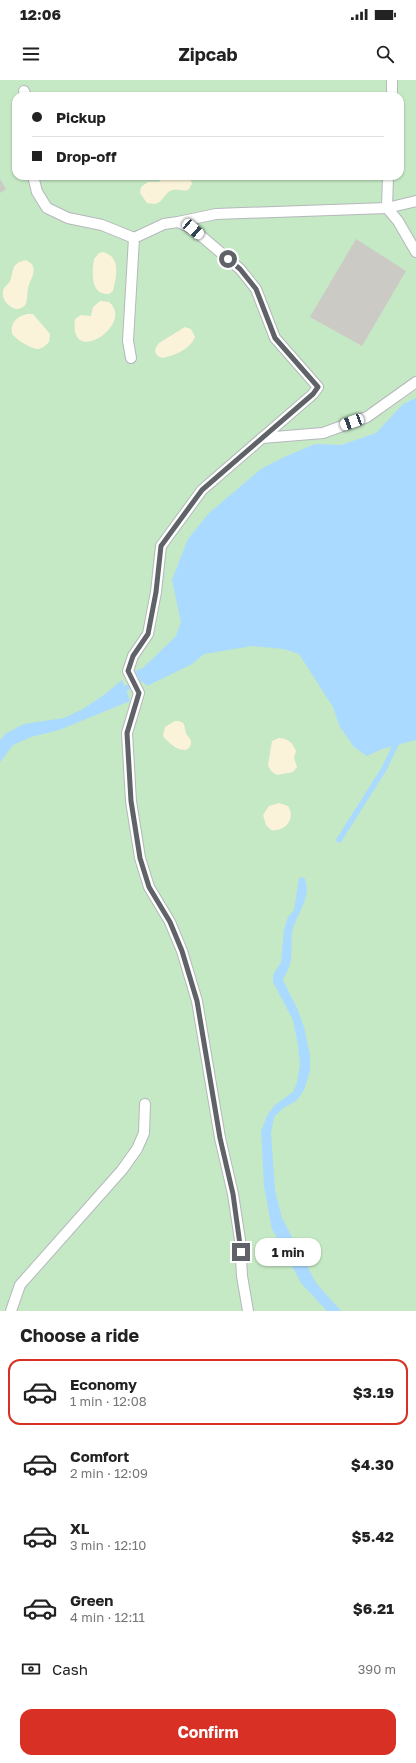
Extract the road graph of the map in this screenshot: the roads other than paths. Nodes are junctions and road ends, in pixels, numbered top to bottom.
1 (392, 80) edge
2 (392, 92) edge
3 (34, 180) edge
4 (388, 180) edge
5 (416, 201) edge
6 (387, 208) junction
7 (178, 222) junction
8 (134, 238) junction
9 (416, 252) edge
10 (131, 358) dead end
11 (416, 382) edge
12 (262, 438) junction
13 (145, 1104) dead end
14 (11, 1311) edge
15 (248, 1311) edge

1 - 2 lane
3 - 8 lane
4 - 6 lane
5 - 6 lane
6 - 7 lane
6 - 9 lane
7 - 8 lane
7 - 12 lane
8 - 10 lane
11 - 12 lane
12 - 15 lane
13 - 14 lane

